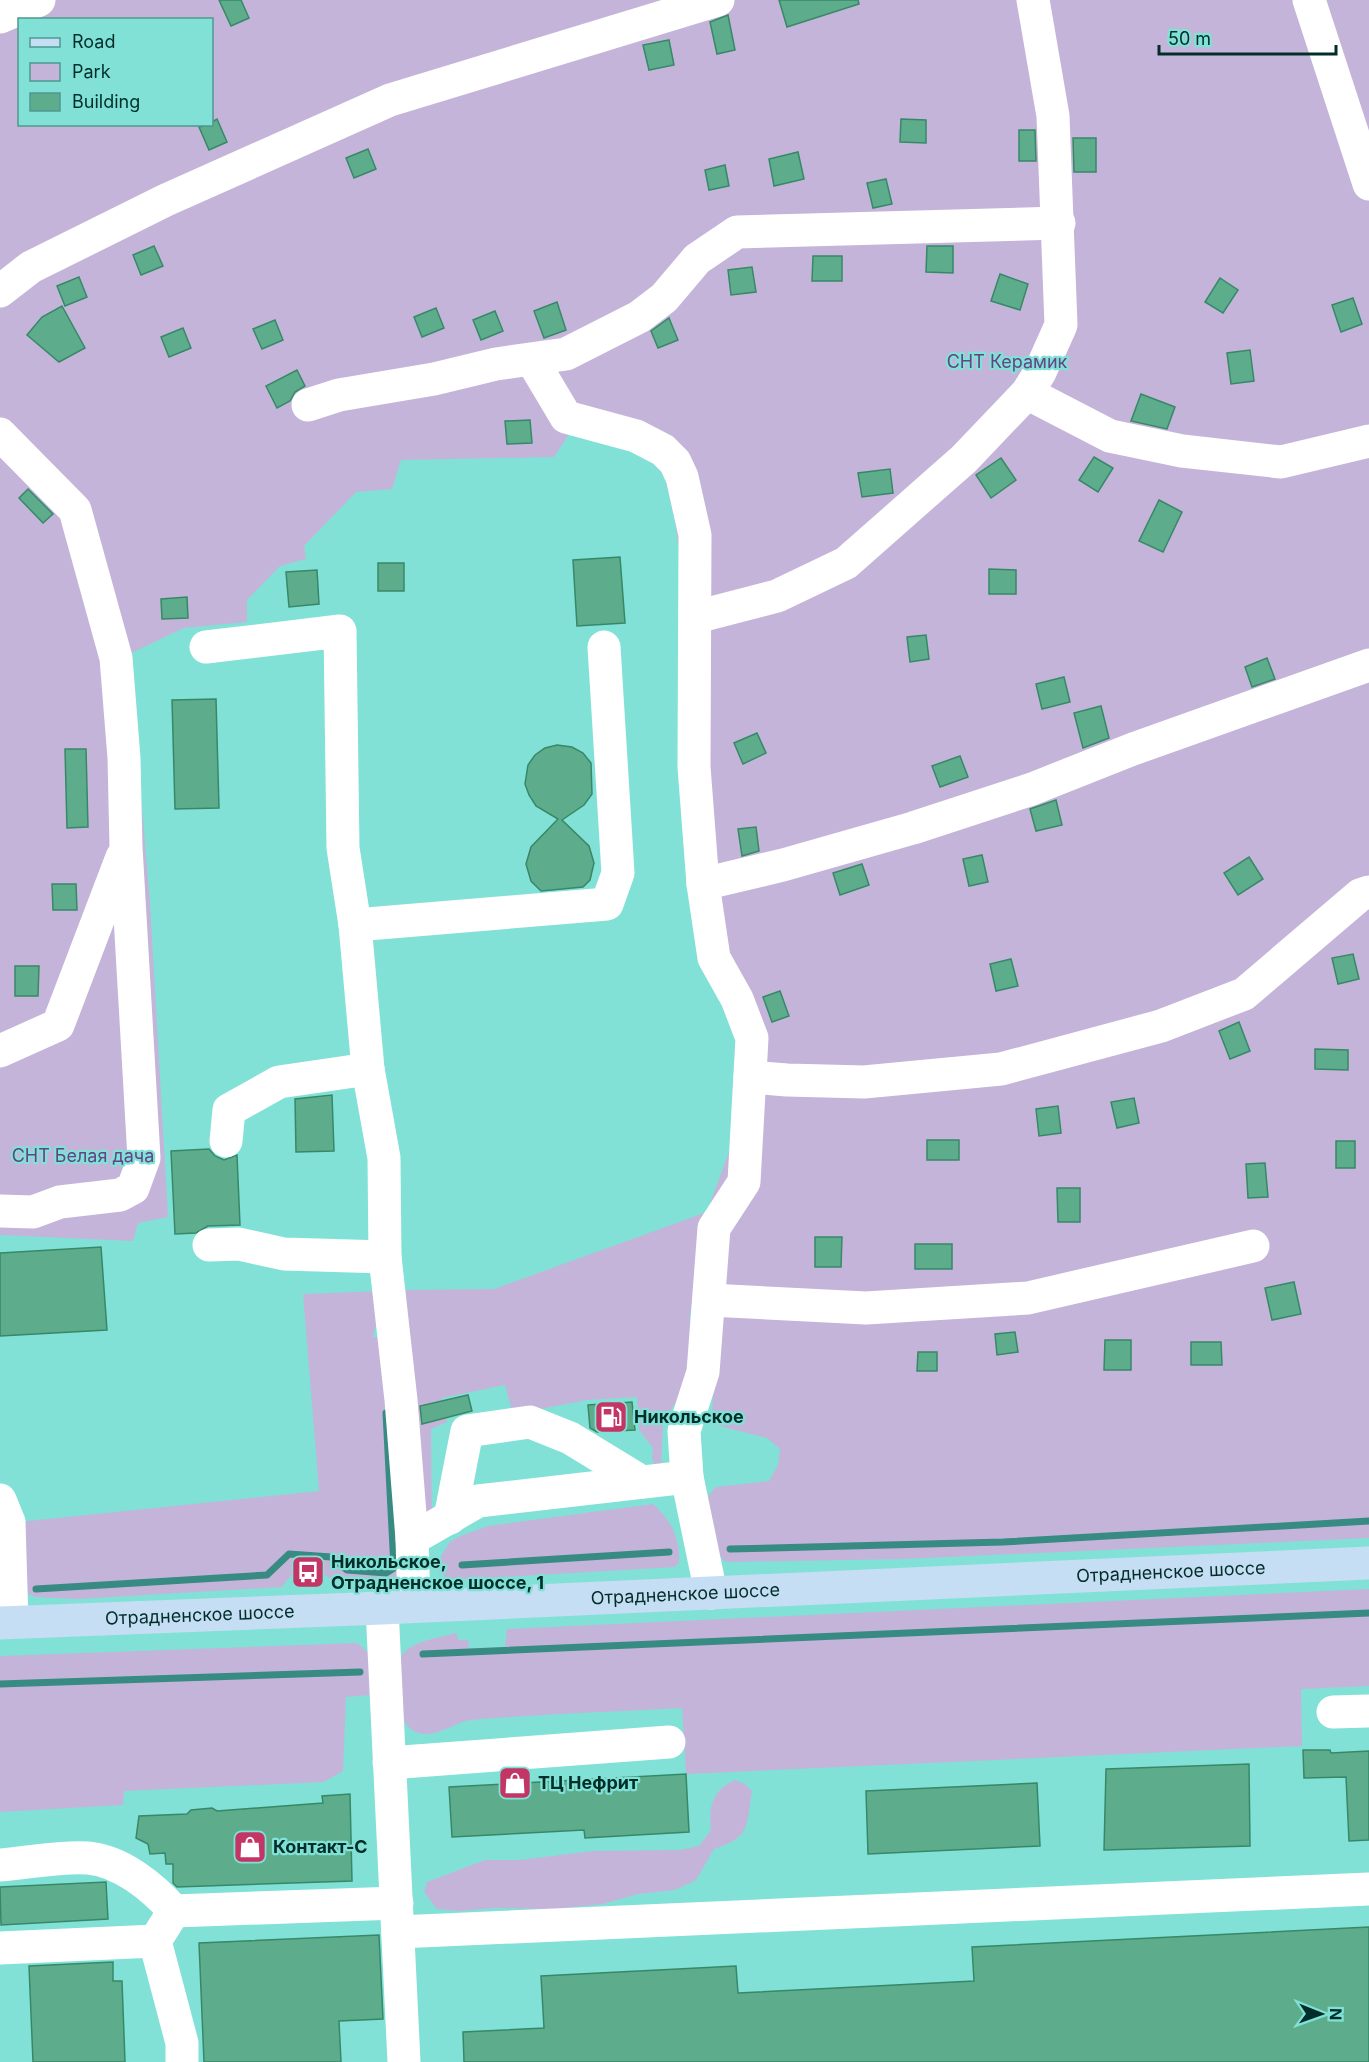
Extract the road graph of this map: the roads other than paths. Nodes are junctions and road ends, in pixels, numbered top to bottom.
1 (39, 0) edge
2 (718, 0) edge
3 (1033, 0) edge
4 (1309, 0) edge
5 (0, 17) edge
6 (1369, 184) edge
7 (1059, 223) junction
8 (0, 291) edge
9 (532, 360) junction
10 (1027, 393) junction
11 (308, 405) dead end
12 (0, 434) edge
13 (1369, 441) edge
14 (696, 617) junction
15 (206, 647) dead end
16 (604, 647) dead end
17 (1369, 665) edge
18 (126, 847) junction
19 (703, 884) junction
20 (1369, 892) edge
21 (355, 925) junction
22 (0, 1050) edge
23 (368, 1069) junction
24 (750, 1077) junction
25 (226, 1141) dead end
26 (0, 1211) edge
27 (209, 1245) dead end
28 (1253, 1246) dead end
29 (385, 1257) junction
30 (709, 1300) junction
31 (687, 1477) junction
32 (642, 1482) junction
33 (0, 1500) edge
34 (450, 1518) junction
35 (412, 1539) junction
36 (1369, 1563) edge
37 (711, 1593) junction
38 (414, 1606) junction
39 (382, 1608) junction
40 (6, 1622) edge
41 (1369, 1711) edge
42 (1333, 1712) dead end
43 (669, 1742) dead end
44 (390, 1763) junction
45 (0, 1865) edge
46 (1369, 1888) edge
47 (174, 1911) junction
48 (397, 1918) junction
49 (155, 1941) junction
50 (0, 1948) edge
51 (182, 2062) edge
52 (404, 2062) edge

1 - 5 street
2 - 8 street
3 - 7 street
4 - 6 street
7 - 9 street
7 - 10 street
9 - 11 street
9 - 14 street
10 - 13 street
10 - 14 street
12 - 18 street
14 - 19 street
15 - 21 street
16 - 21 street
17 - 19 street
18 - 22 street
18 - 26 street
19 - 24 street
20 - 24 street
21 - 23 street
23 - 25 street
23 - 29 street
24 - 30 street
27 - 29 street
28 - 30 street
29 - 35 street
30 - 31 street
31 - 32 street
31 - 37 street
32 - 34 street
32 - 34 street
33 - 40 street
34 - 35 street
35 - 38 street
36 - 37 main road, Отрадненское шоссе
37 - 38 main road, Отрадненское шоссе
38 - 39 main road, Отрадненское шоссе
39 - 40 main road, Отрадненское шоссе
39 - 44 street
41 - 42 street
43 - 44 street
44 - 48 street
45 - 47 street
46 - 48 street
47 - 48 street
47 - 49 street
48 - 52 street
49 - 50 street
49 - 51 street

